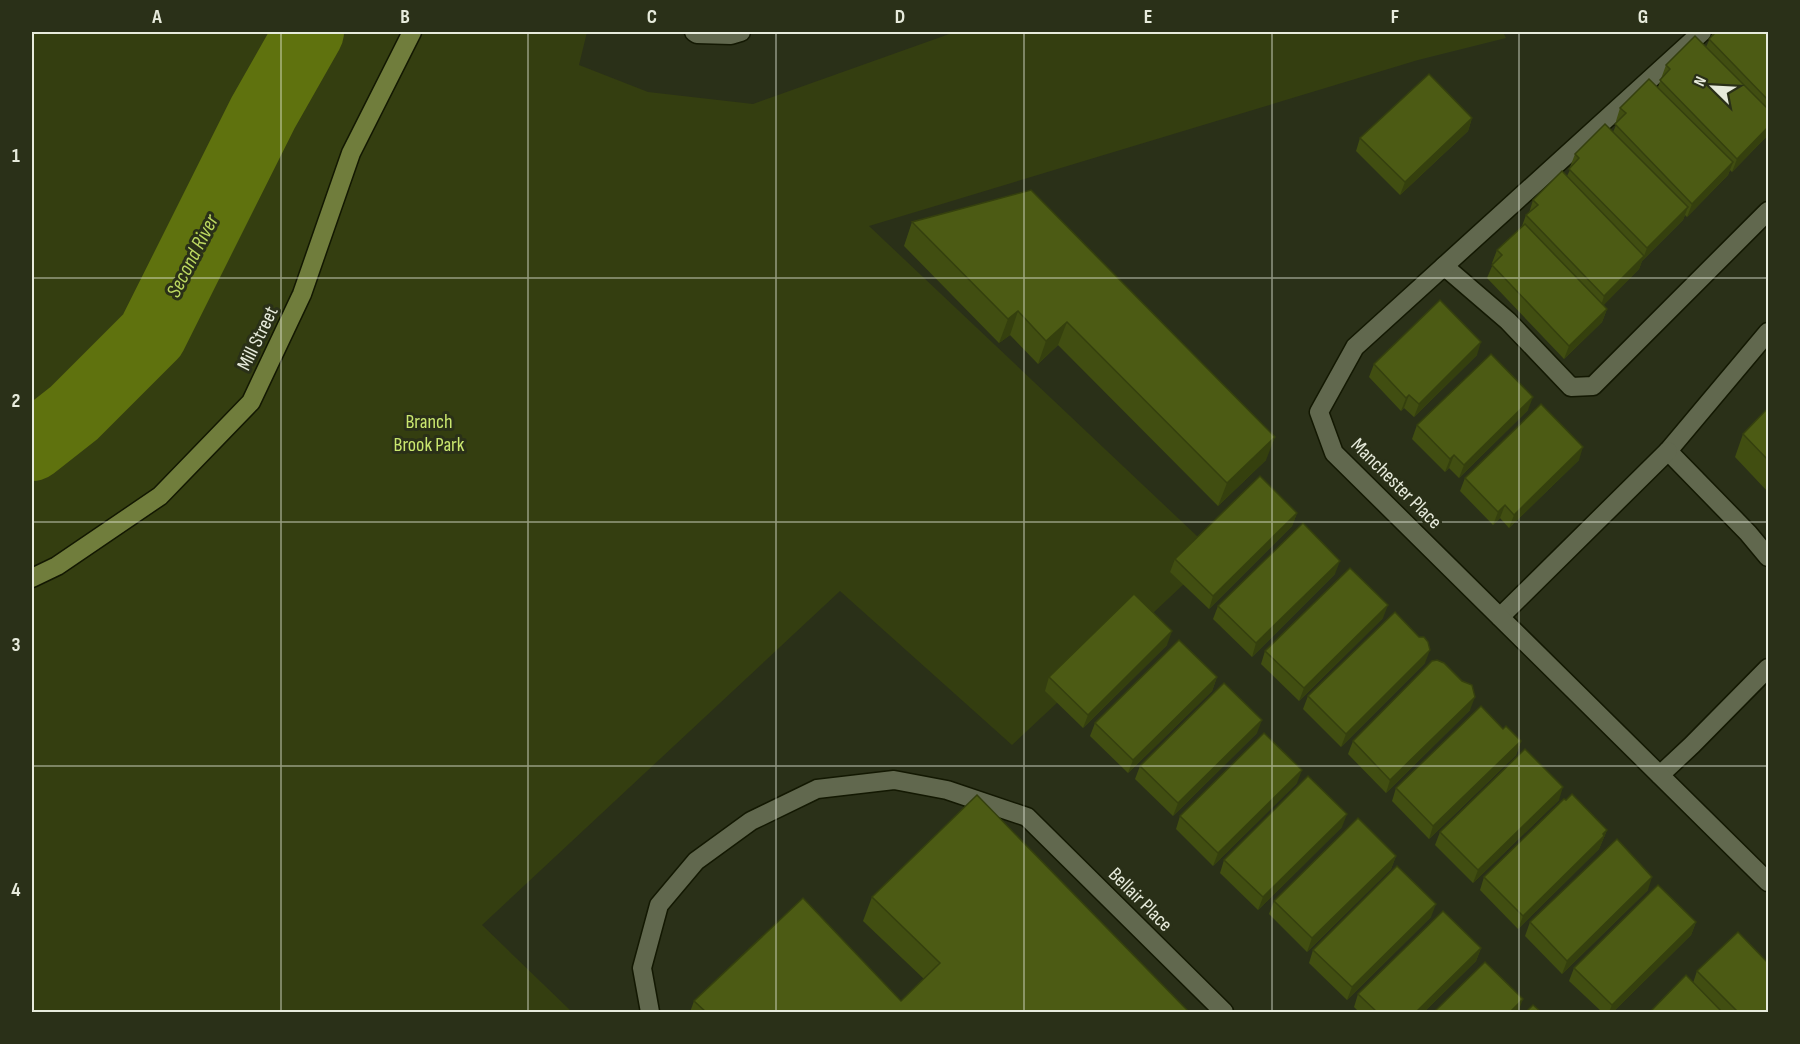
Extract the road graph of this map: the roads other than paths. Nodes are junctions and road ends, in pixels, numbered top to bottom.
1 (412, 32) edge
2 (694, 32) edge
3 (741, 32) edge
4 (1702, 32) edge
5 (1768, 211) edge
6 (1444, 266) junction
7 (1768, 332) edge
8 (1668, 451) junction
9 (1768, 557) edge
10 (32, 579) edge
11 (1500, 617) junction
12 (1768, 668) edge
13 (1660, 775) junction
14 (1768, 882) edge
15 (650, 1012) edge
16 (1224, 1012) edge

1 - 10 street, Mill Street
2 - 3 street
4 - 6 street, Manchester Place
5 - 6 street
6 - 11 street, Manchester Place
7 - 8 street
8 - 9 street
8 - 11 street
11 - 13 street, Manchester Place
12 - 13 street
13 - 14 street, Manchester Place
15 - 16 street, Bellair Place

